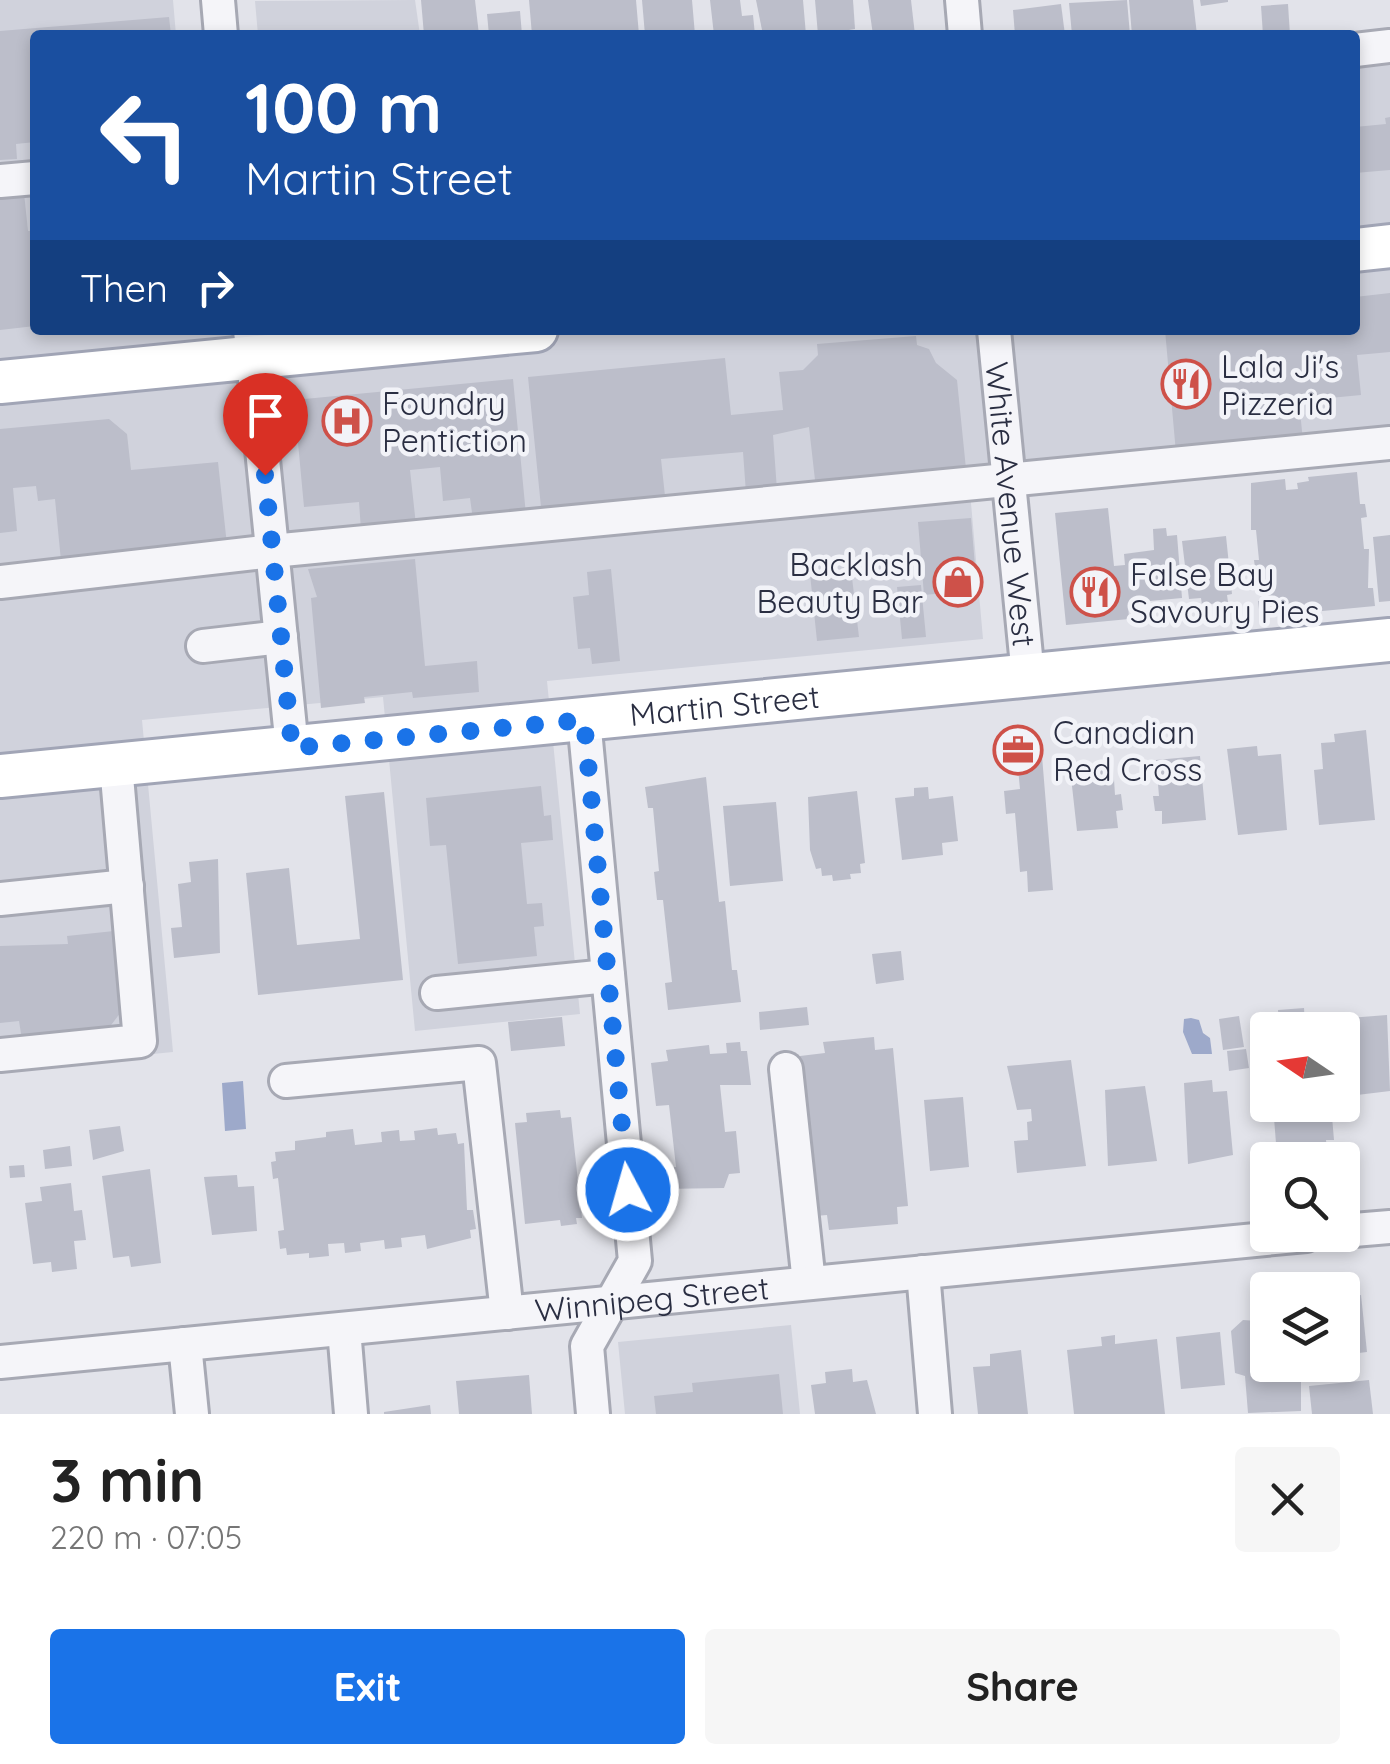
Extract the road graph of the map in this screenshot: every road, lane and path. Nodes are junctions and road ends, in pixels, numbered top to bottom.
1 (218, 0) edge
2 (962, 0) edge
3 (221, 30) edge
4 (965, 30) edge
5 (1390, 46) edge
6 (1360, 49) edge
7 (30, 178) edge
8 (0, 181) edge
9 (1390, 246) edge
10 (1360, 249) edge
11 (435, 335) edge
12 (994, 335) edge
13 (252, 344) edge
14 (0, 382) edge
15 (1390, 442) edge
16 (1008, 480) junction
17 (272, 551) junction
18 (0, 582) edge
19 (281, 637) junction
20 (1390, 640) edge
21 (203, 646) dead end
22 (1028, 676) junction
23 (584, 720) junction
24 (292, 748) junction
25 (116, 765) junction
26 (0, 776) edge
27 (127, 886) junction
28 (0, 898) edge
29 (608, 976) junction
30 (437, 993) dead end
31 (0, 1056) edge
32 (786, 1069) dead end
33 (286, 1081) dead end
34 (1390, 1227) edge
35 (1360, 1230) edge
36 (1250, 1240) edge
37 (923, 1272) junction
38 (809, 1283) junction
39 (612, 1302) junction
40 (508, 1312) junction
41 (344, 1328) junction
42 (185, 1344) junction
43 (0, 1362) edge
44 (192, 1414) edge
45 (351, 1414) edge
46 (593, 1414) edge
47 (935, 1414) edge

1 - 3 street
2 - 4 street
5 - 6 street
7 - 8 street
9 - 10 main road
11 - 13 main road
12 - 16 street, White Avenue West
13 - 14 main road
13 - 17 street
15 - 16 street
16 - 17 street
16 - 22 street, White Avenue West
17 - 18 street
17 - 19 street
19 - 21 street
19 - 24 street
20 - 22 main road, Martin Street
22 - 23 main road, Martin Street
23 - 24 main road, Martin Street
23 - 29 street
24 - 25 main road, Martin Street
25 - 26 main road, Martin Street
25 - 27 street
27 - 28 street
27 - 31 street
29 - 30 street
29 - 39 street
32 - 38 street
33 - 40 street
34 - 35 street
36 - 37 street, Winnipeg Street
37 - 38 street, Winnipeg Street
37 - 47 street
38 - 39 street, Winnipeg Street
39 - 40 street, Winnipeg Street
39 - 46 street
40 - 41 street, Winnipeg Street
41 - 42 street, Winnipeg Street
41 - 45 street
42 - 43 street, Winnipeg Street
42 - 44 street

